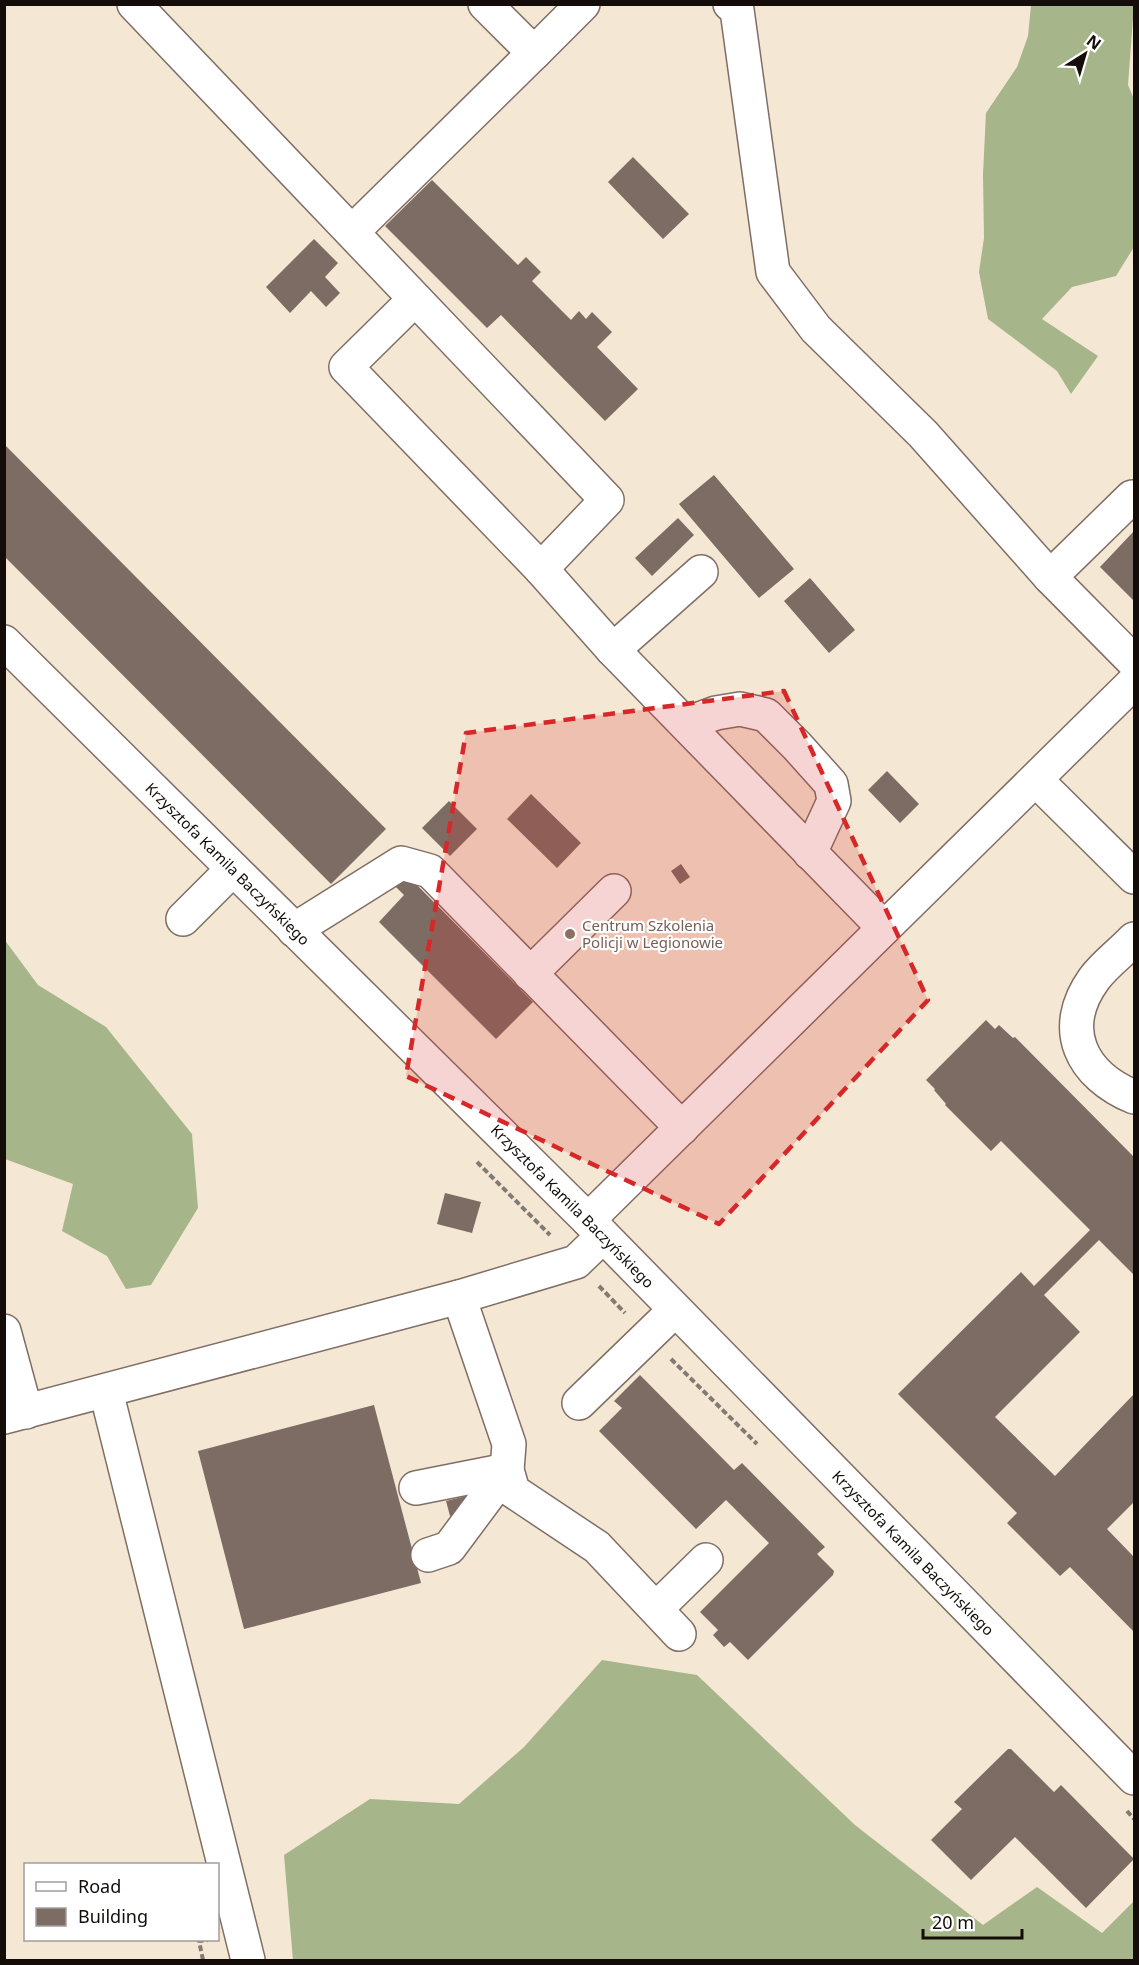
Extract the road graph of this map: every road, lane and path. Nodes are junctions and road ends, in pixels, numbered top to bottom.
1 (134, 4) edge
2 (485, 4) edge
3 (583, 4) edge
4 (736, 6) edge
5 (534, 53) junction
6 (352, 232) junction
7 (415, 299) junction
8 (1134, 498) edge
9 (541, 569) junction
10 (701, 572) dead end
11 (1050, 577) junction
12 (4, 642) edge
13 (613, 650) junction
14 (1134, 662) edge
15 (1134, 682) edge
16 (686, 724) junction
17 (1036, 780) junction
18 (810, 853) junction
19 (233, 869) junction
20 (1134, 878) edge
21 (614, 891) dead end
22 (183, 919) dead end
23 (884, 928) junction
24 (294, 930) junction
25 (1134, 939) edge
26 (530, 974) junction
27 (1134, 1096) edge
28 (682, 1128) junction
29 (595, 1228) junction
30 (459, 1297) junction
31 (675, 1310) junction
32 (4, 1332) edge
33 (106, 1391) junction
34 (579, 1403) dead end
35 (15, 1414) edge
36 (507, 1470) junction
37 (416, 1488) dead end
38 (428, 1555) dead end
39 (706, 1560) dead end
40 (656, 1609) junction
41 (680, 1634) dead end
42 (1134, 1778) edge
43 (199, 1941) edge
44 (203, 1960) edge
45 (248, 1960) edge

1 - 6 lane
2 - 5 lane
3 - 5 lane
4 - 11 lane
5 - 6 lane
6 - 7 lane
7 - 9 lane
7 - 9 lane
8 - 11 lane
9 - 13 lane
10 - 13 lane
11 - 14 lane
12 - 19 lane, Krzysztofa Kamila Baczyńskiego
13 - 16 lane
15 - 17 lane
16 - 18 lane
16 - 18 lane
17 - 20 lane
17 - 23 lane
18 - 23 lane
19 - 22 lane
19 - 24 lane, Krzysztofa Kamila Baczyńskiego
21 - 26 lane
23 - 28 lane
24 - 26 lane
24 - 29 lane, Krzysztofa Kamila Baczyńskiego
25 - 27 lane
26 - 28 lane
28 - 29 lane
29 - 30 lane
29 - 31 lane, Krzysztofa Kamila Baczyńskiego
30 - 33 lane
30 - 36 lane
31 - 34 lane
31 - 42 lane, Krzysztofa Kamila Baczyńskiego
32 - 35 lane
33 - 35 lane
33 - 45 lane
36 - 37 lane
36 - 38 lane
36 - 40 lane
39 - 40 lane
40 - 41 lane
43 - 44 path

